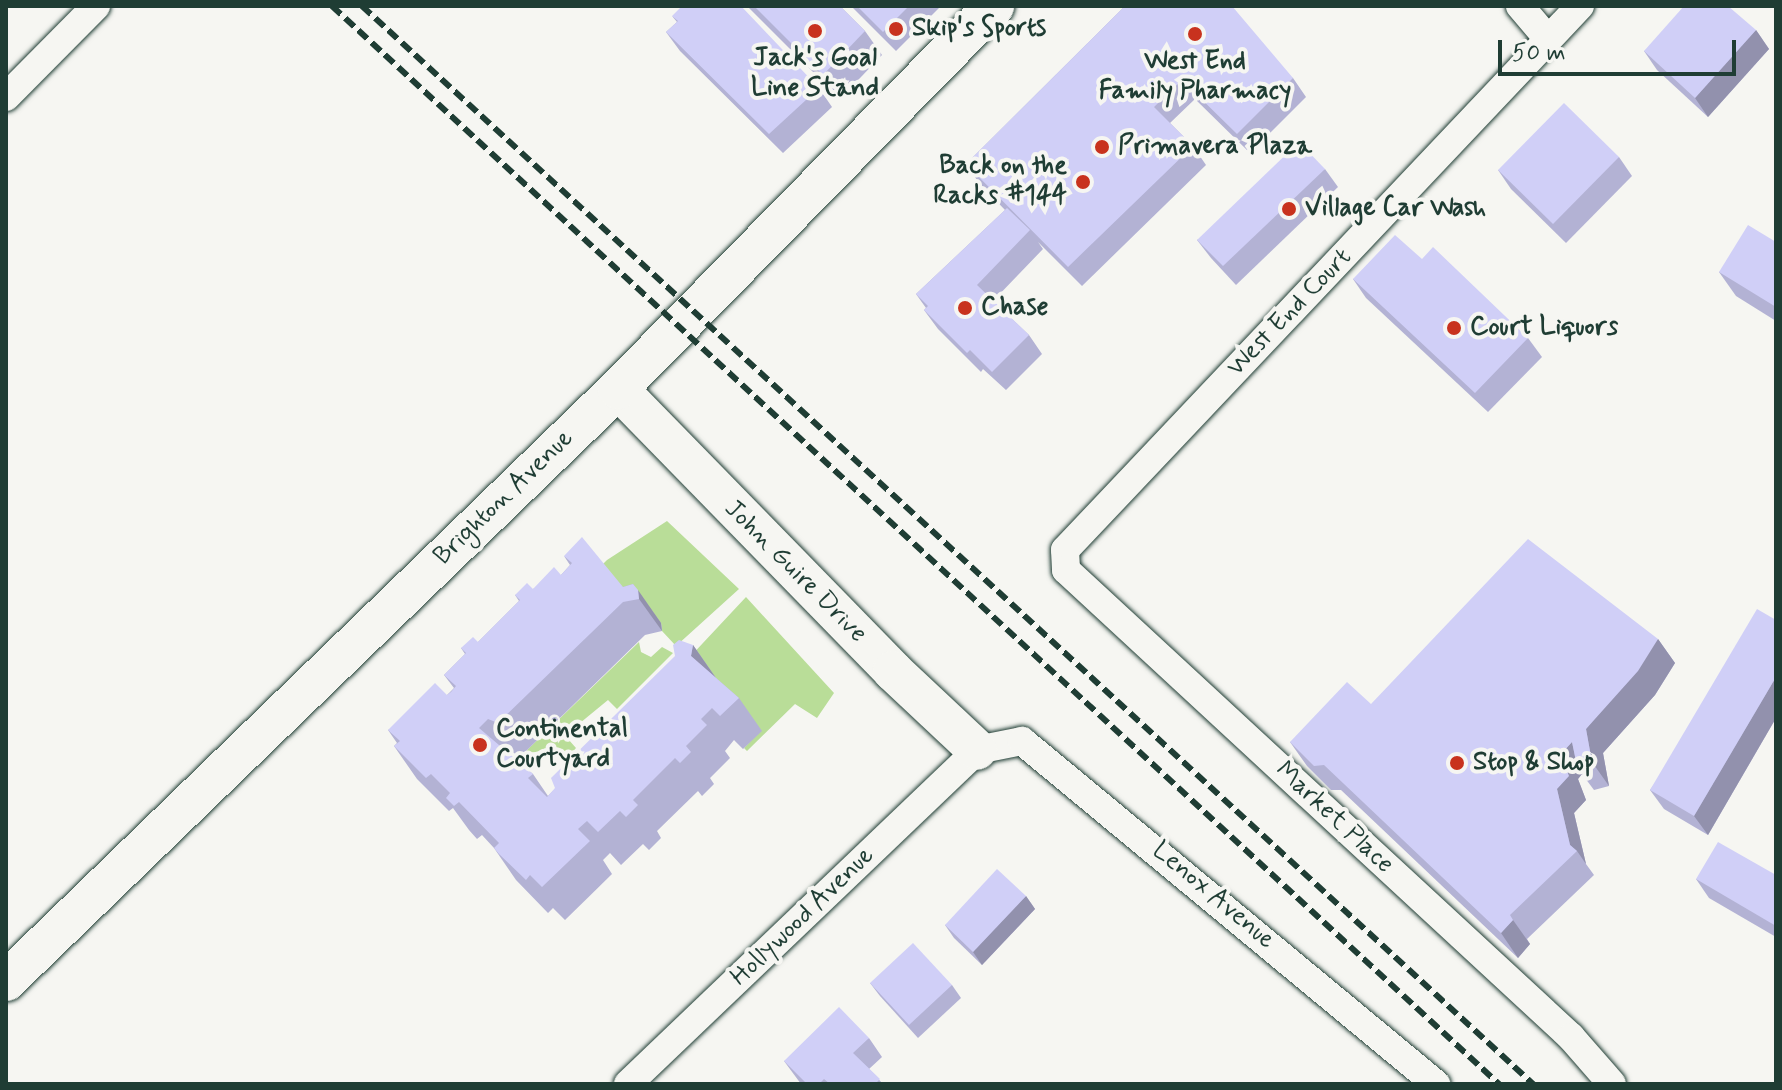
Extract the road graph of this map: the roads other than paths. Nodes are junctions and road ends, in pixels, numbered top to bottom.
1 (96, 6) edge
2 (994, 6) edge
3 (1520, 6) edge
4 (1580, 6) edge
5 (1548, 39) junction
6 (6, 97) edge
7 (618, 389) junction
8 (1065, 550) joint
9 (977, 750) junction
10 (6, 981) edge
11 (628, 1084) edge
12 (1436, 1084) edge
13 (1612, 1084) edge

1 - 6 street
2 - 7 street, Brighton Avenue
3 - 5 street
4 - 5 street, West End Court
5 - 8 street, West End Court
7 - 9 street, John Guire Drive
7 - 10 street, Brighton Avenue
8 - 13 street, Market Place
9 - 11 street, Hollywood Avenue
9 - 12 street, Lenox Avenue

